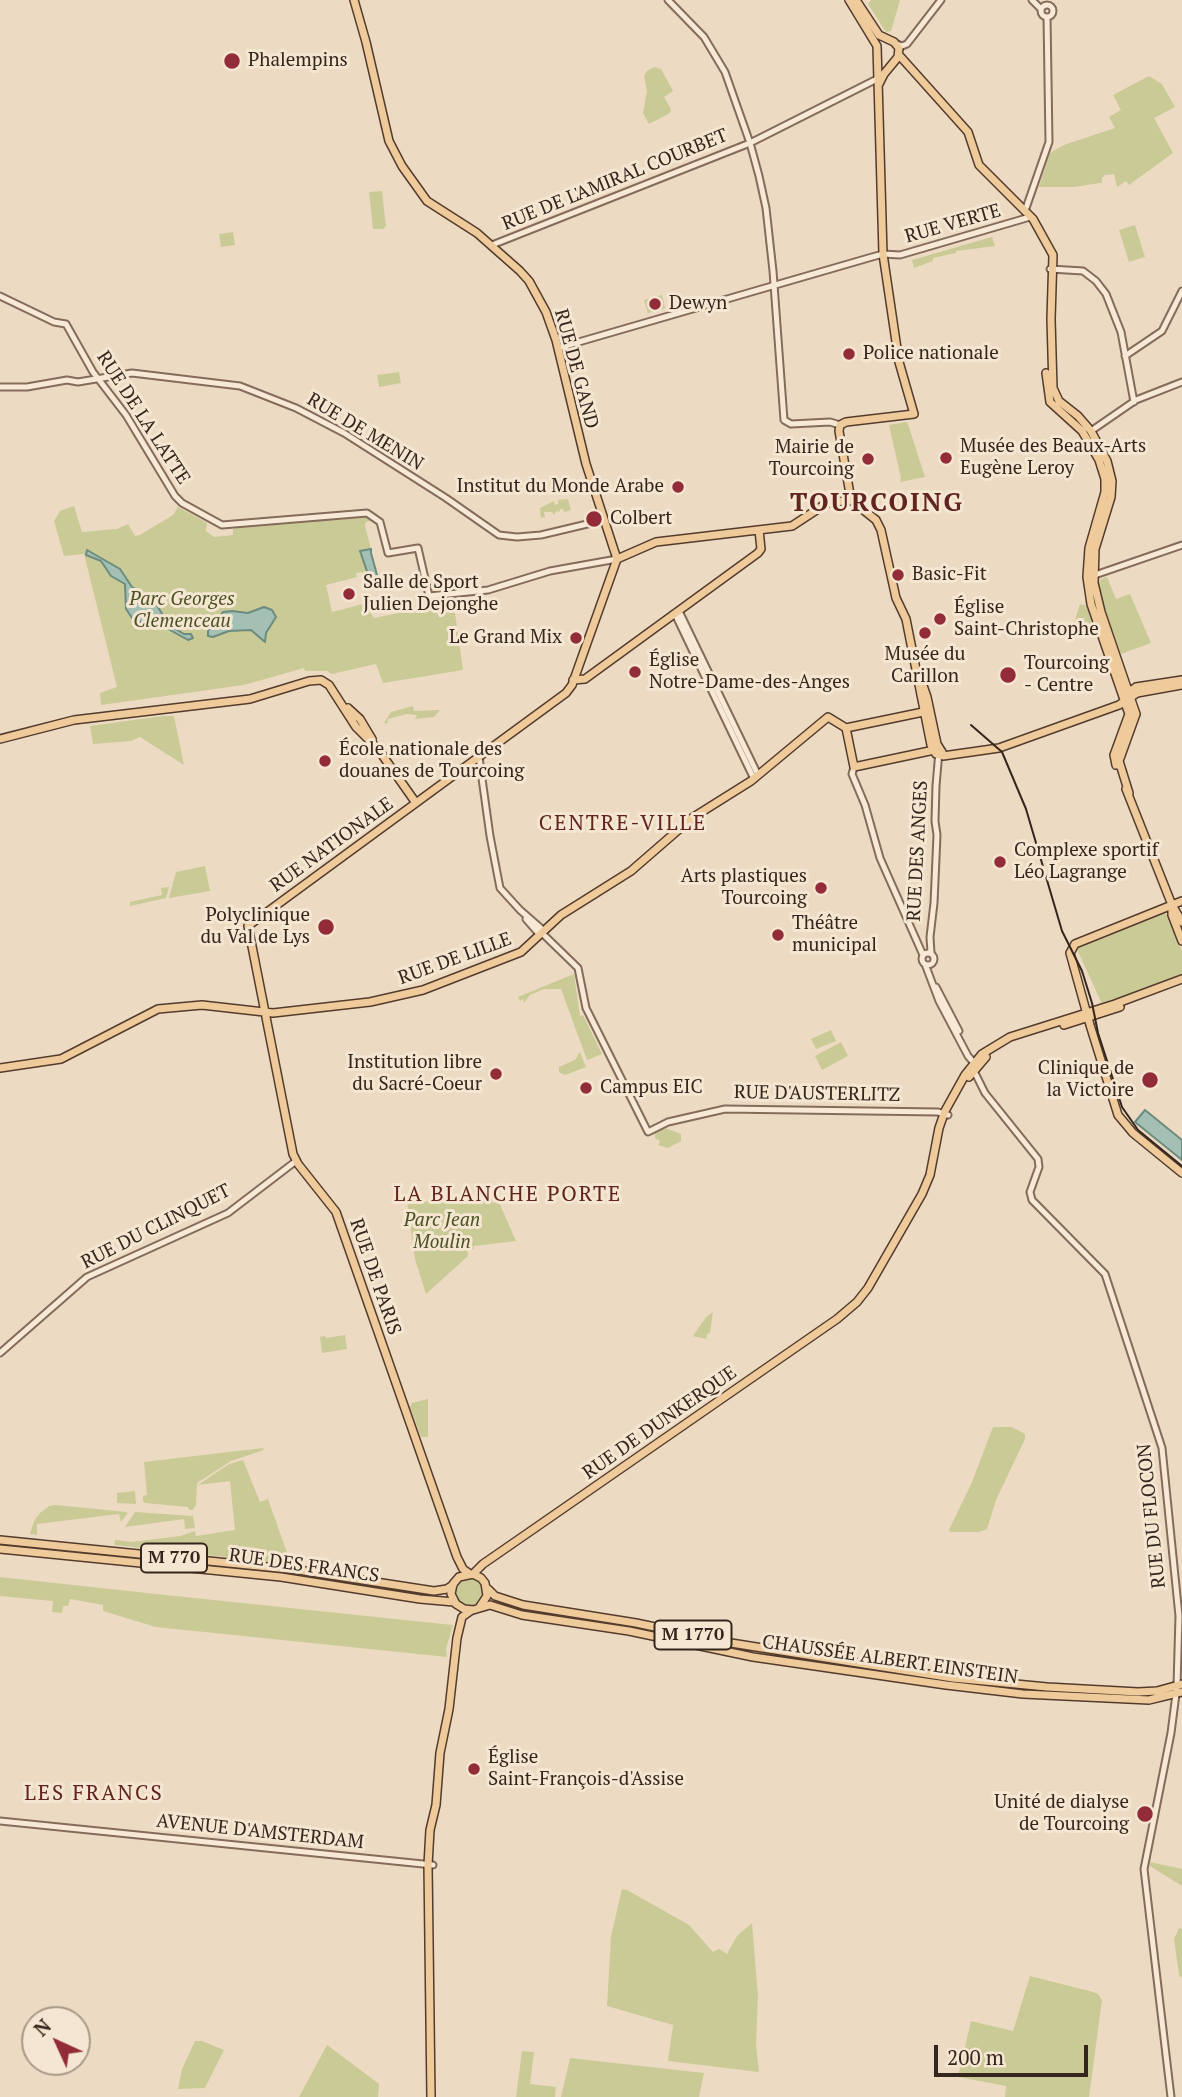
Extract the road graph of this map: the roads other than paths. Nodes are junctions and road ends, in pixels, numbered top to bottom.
1 (354, 0) edge
2 (668, 0) edge
3 (849, 0) edge
4 (856, 0) edge
5 (941, 0) edge
6 (1032, 0) edge
7 (1051, 3) edge
8 (1041, 9) junction
9 (1047, 18) junction
10 (893, 42) junction
11 (877, 52) junction
12 (897, 58) junction
13 (879, 78) junction
14 (750, 143) junction
15 (1028, 214) junction
16 (492, 245) junction
17 (883, 254) junction
18 (1052, 269) junction
19 (774, 285) junction
20 (1182, 291) edge
21 (0, 296) edge
22 (558, 348) junction
23 (1125, 356) junction
24 (97, 379) junction
25 (1182, 382) edge
26 (0, 387) edge
27 (1134, 402) junction
28 (840, 425) junction
29 (1088, 434) junction
30 (851, 500) junction
31 (604, 520) junction
32 (759, 530) junction
33 (1182, 545) edge
34 (617, 559) junction
35 (1090, 576) junction
36 (677, 612) junction
37 (573, 680) junction
38 (1182, 682) edge
39 (1126, 697) junction
40 (927, 711) junction
41 (846, 728) junction
42 (0, 739) edge
43 (940, 752) junction
44 (480, 757) junction
45 (854, 767) junction
46 (756, 777) junction
47 (416, 803) junction
48 (1182, 901) edge
49 (1169, 908) junction
50 (1182, 925) edge
51 (248, 926) joint
52 (542, 933) junction
53 (1182, 941) edge
54 (931, 953) junction
55 (923, 955) junction
56 (928, 964) junction
57 (1182, 980) edge
58 (259, 987) junction
59 (249, 1009) junction
60 (264, 1012) junction
61 (1088, 1016) junction
62 (976, 1064) junction
63 (0, 1068) edge
64 (946, 1114) junction
65 (296, 1161) junction
66 (1182, 1173) edge
67 (0, 1353) edge
68 (0, 1540) edge
69 (24, 1546) junction
70 (0, 1549) edge
71 (457, 1557) junction
72 (490, 1560) junction
73 (471, 1574) junction
74 (454, 1582) junction
75 (485, 1584) junction
76 (456, 1604) junction
77 (476, 1609) junction
78 (457, 1638) junction
79 (1179, 1690) edge
80 (0, 1821) edge
81 (431, 1865) junction
82 (431, 1949) junction
83 (433, 2097) edge
84 (1171, 2097) edge

1 - 16 main road, RUE DE GAND
2 - 14 street
3 - 11 main road
4 - 10 main road
5 - 10 street
6 - 8 street
7 - 8 street
7 - 9 street
8 - 9 street
9 - 15 street
10 - 11 main road
10 - 12 main road
11 - 12 main road
11 - 13 main road
12 - 13 main road
12 - 15 main road
13 - 14 street, RUE DE L'AMIRAL COURBET
13 - 17 main road
14 - 16 street, RUE DE L'AMIRAL COURBET
14 - 19 street
15 - 17 street, RUE VERTE
15 - 18 main road
16 - 22 main road, RUE DE GAND
17 - 19 street, RUE VERTE
17 - 28 main road
18 - 23 street
18 - 29 main road
19 - 22 street, RUE VERTE
19 - 28 street
20 - 23 street
21 - 24 street, RUE DE LA LATTE
22 - 31 main road, RUE DE GAND
23 - 27 street
24 - 26 street, RUE DE MENIN
24 - 31 street, RUE DE MENIN
24 - 34 street, RUE DE LA LATTE
25 - 27 street
27 - 29 street
28 - 30 main road
29 - 35 main road
30 - 32 main road
30 - 40 main road
31 - 34 main road, RUE DE GAND
32 - 34 main road
32 - 36 main road
33 - 35 street
34 - 37 main road
35 - 39 main road
36 - 37 main road
36 - 46 street
37 - 44 main road, RUE NATIONALE
38 - 39 main road
39 - 43 main road
39 - 49 main road
40 - 41 main road
40 - 43 main road
41 - 45 main road
41 - 46 main road, RUE DE LILLE
42 - 47 main road
43 - 45 main road
43 - 54 street, RUE DES ANGES
44 - 47 main road, RUE NATIONALE
44 - 52 street
45 - 55 street
46 - 52 main road, RUE DE LILLE
47 - 51 main road, RUE NATIONALE
48 - 49 main road
49 - 50 main road
49 - 53 main road
49 - 61 main road
51 - 58 main road, RUE DE PARIS
52 - 60 main road, RUE DE LILLE
52 - 64 street, RUE D'AUSTERLITZ
54 - 55 street
54 - 56 street, RUE DES ANGES
55 - 56 street
56 - 62 street
57 - 61 main road
58 - 59 main road
58 - 60 main road, RUE DE PARIS
59 - 60 main road, RUE DE LILLE
59 - 63 main road, RUE DE LILLE
60 - 65 main road, RUE DE PARIS
61 - 62 main road
61 - 66 main road
62 - 64 main road, RUE DE DUNKERQUE
62 - 79 street, RUE DU FLOCON
64 - 72 main road, RUE DE DUNKERQUE
65 - 67 street, RUE DU CLINQUET
65 - 71 main road, RUE DE PARIS
68 - 69 main road, M 770
69 - 70 main road, M 770
69 - 74 main road, RUE DES FRANCS / M 770
69 - 76 main road, RUE DES FRANCS / M 770
71 - 73 main road, RUE DE PARIS
71 - 74 main road, RUE DE PARIS
72 - 73 main road, RUE DE DUNKERQUE
72 - 75 main road
73 - 74 main road
73 - 75 main road
74 - 76 main road
75 - 77 main road
75 - 79 main road, CHAUSSÉE ALBERT EINSTEIN / M 1770
76 - 77 main road
76 - 78 main road
77 - 78 main road
77 - 79 main road, CHAUSSÉE ALBERT EINSTEIN / M 1770
78 - 81 main road
79 - 84 street, RUE DU FLOCON
80 - 81 street, AVENUE D'AMSTERDAM
81 - 82 main road
81 - 82 main road
82 - 83 main road

